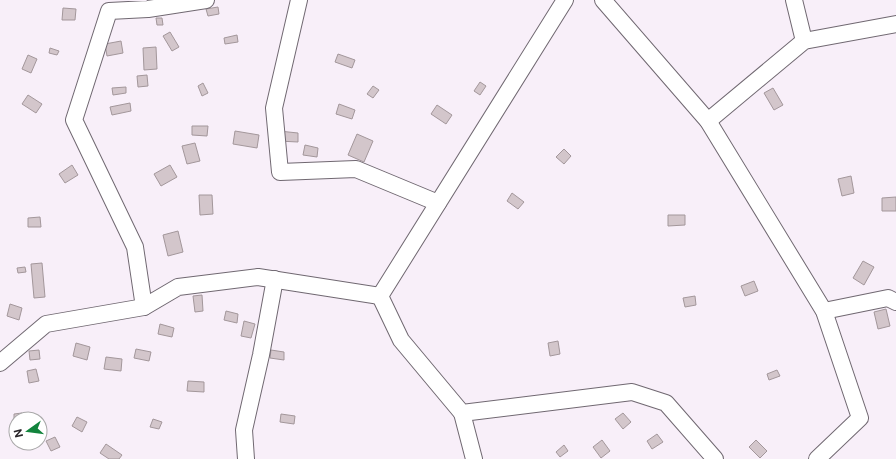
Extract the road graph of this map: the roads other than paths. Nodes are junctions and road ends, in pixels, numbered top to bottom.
1 (206, 0) edge
2 (299, 0) edge
3 (565, 0) edge
4 (603, 0) edge
5 (794, 0) edge
6 (896, 24) edge
7 (804, 41) junction
8 (708, 121) junction
9 (438, 203) junction
10 (275, 279) junction
11 (380, 296) junction
12 (896, 302) edge
13 (144, 307) junction
14 (824, 311) junction
15 (0, 363) edge
16 (462, 413) junction
17 (246, 459) edge
18 (474, 459) edge
19 (715, 459) edge
20 (817, 459) edge

1 - 13 street
2 - 9 street
3 - 9 street
4 - 8 street
5 - 7 street
6 - 7 street
7 - 8 street
8 - 14 street
9 - 11 street
10 - 11 street
10 - 13 street
10 - 17 street
11 - 16 street
12 - 14 street
13 - 15 street
14 - 20 street
16 - 18 street
16 - 19 street

